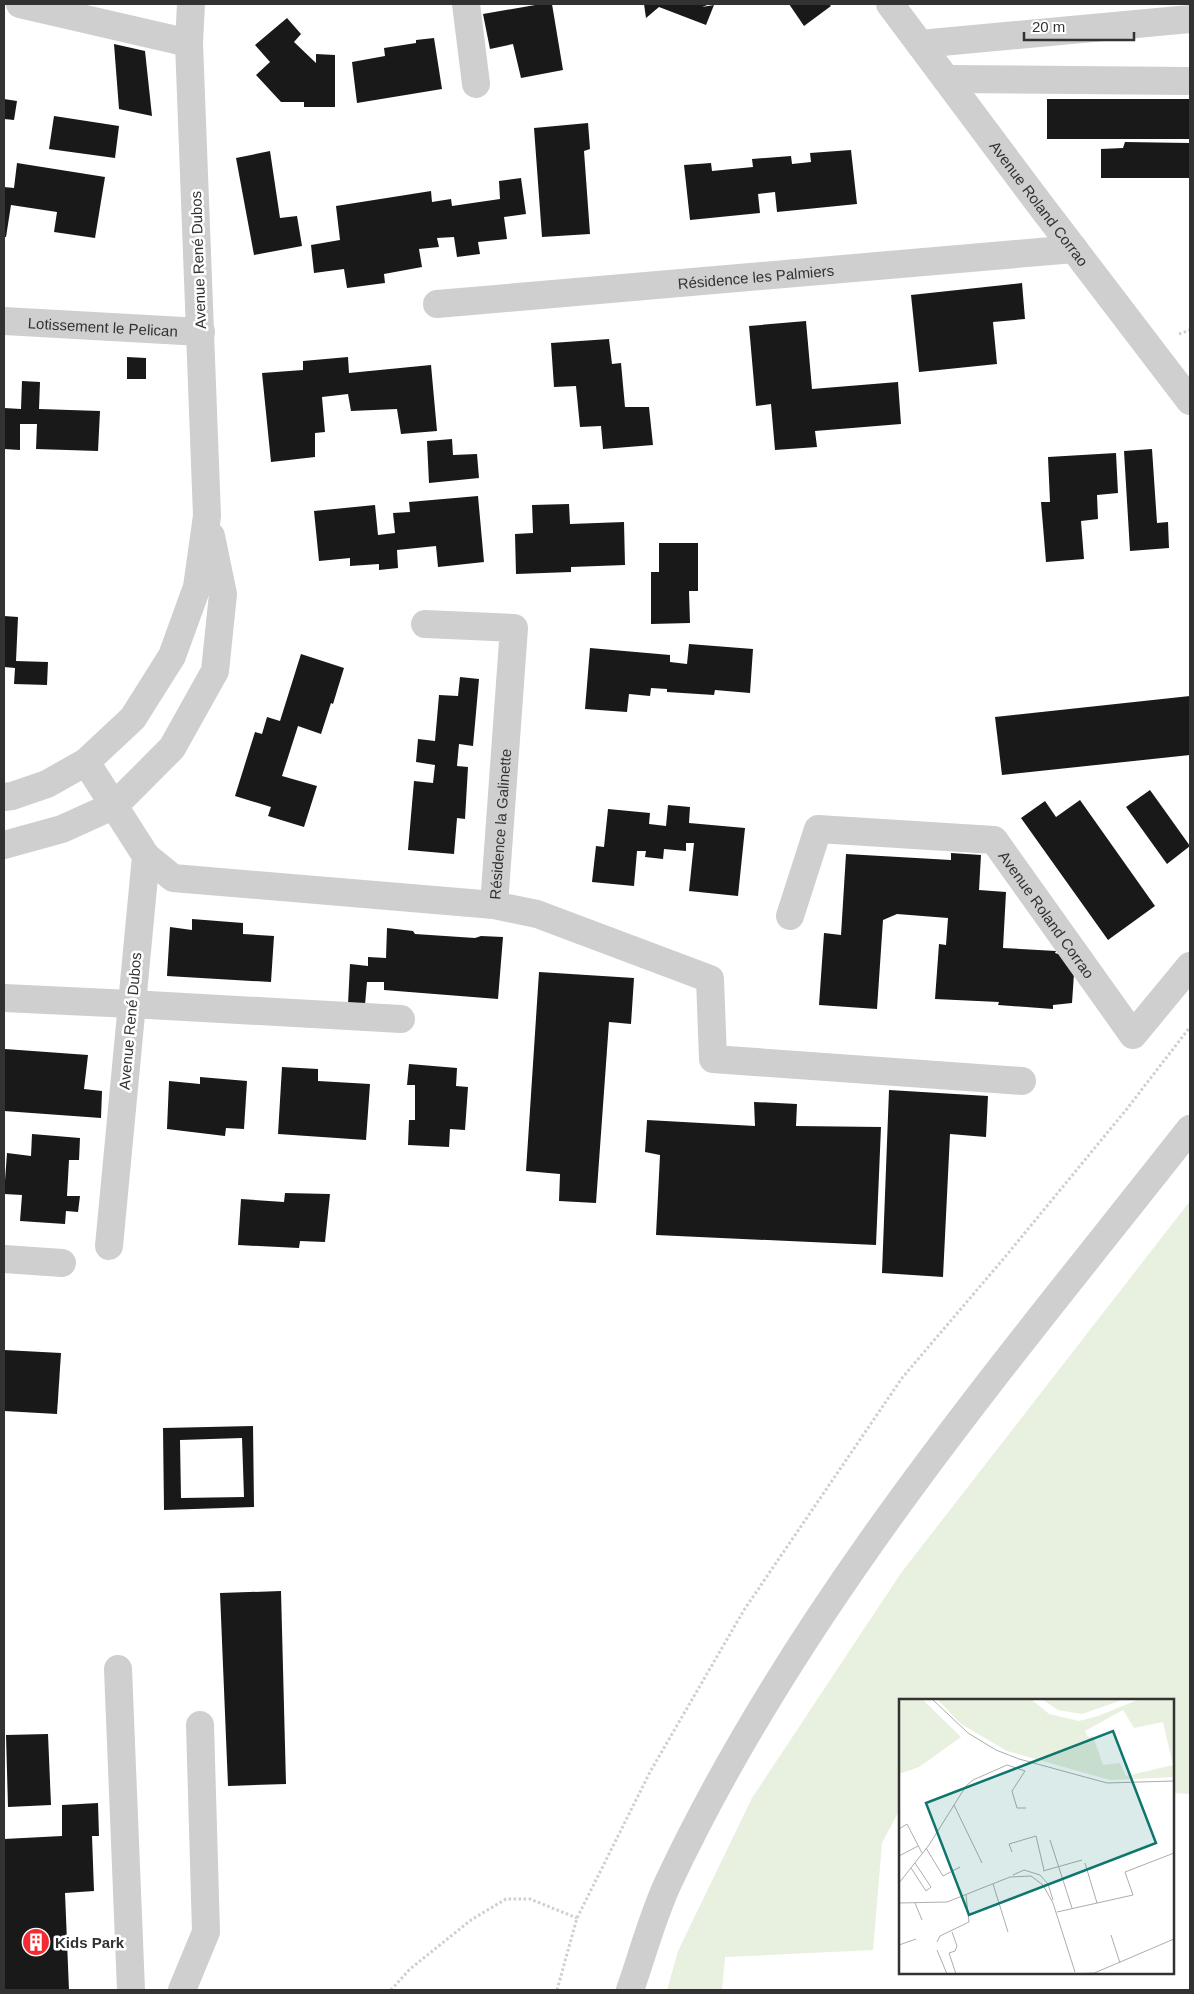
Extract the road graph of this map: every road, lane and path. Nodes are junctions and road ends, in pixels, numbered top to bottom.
1 (20, 4) edge
2 (191, 4) edge
3 (466, 4) edge
4 (890, 4) edge
5 (1185, 14) edge
6 (189, 43) junction
7 (920, 44) junction
8 (946, 79) junction
9 (1190, 81) edge
10 (476, 84) dead end
11 (1074, 248) junction
12 (437, 304) dead end
13 (4, 321) edge
14 (201, 332) junction
15 (1190, 400) edge
16 (207, 516) junction
17 (425, 624) dead end
18 (86, 762) junction
19 (4, 797) edge
20 (115, 805) junction
21 (4, 845) edge
22 (146, 856) junction
23 (494, 906) junction
24 (790, 916) dead end
25 (1190, 966) edge
26 (4, 998) edge
27 (131, 1004) junction
28 (401, 1019) dead end
29 (1190, 1027) edge
30 (1022, 1080) dead end
31 (1190, 1130) edge
32 (110, 1246) dead end
33 (4, 1259) edge
34 (62, 1263) dead end
35 (118, 1669) dead end
36 (200, 1725) dead end
37 (577, 1918) junction
38 (131, 1990) edge
39 (182, 1990) edge
40 (391, 1990) edge
41 (557, 1990) edge
42 (630, 1990) edge

1 - 6 street
2 - 6 street, Avenue René Dubos
3 - 10 street
4 - 7 street, Avenue Roland Corrao
5 - 7 street
6 - 14 street, Avenue René Dubos
7 - 8 street, Avenue Roland Corrao
8 - 9 street
8 - 11 street, Avenue Roland Corrao
11 - 12 street, Résidence les Palmiers
11 - 15 street, Avenue Roland Corrao
13 - 14 street, Lotissement le Pelican
14 - 16 street, Avenue René Dubos
16 - 18 street, Avenue René Dubos
16 - 20 street, Avenue René Dubos
17 - 23 street, Résidence la Galinette
18 - 19 street, Avenue René Dubos
18 - 20 street
20 - 21 street, Avenue René Dubos
20 - 22 street
22 - 23 street, Résidence la Galinette
22 - 27 street, Avenue René Dubos
23 - 30 street
24 - 25 street, Avenue Roland Corrao
26 - 27 street
27 - 28 street
27 - 32 street, Avenue René Dubos
29 - 37 path
31 - 42 street
33 - 34 street
35 - 38 street
36 - 39 street
37 - 40 path
37 - 41 path

